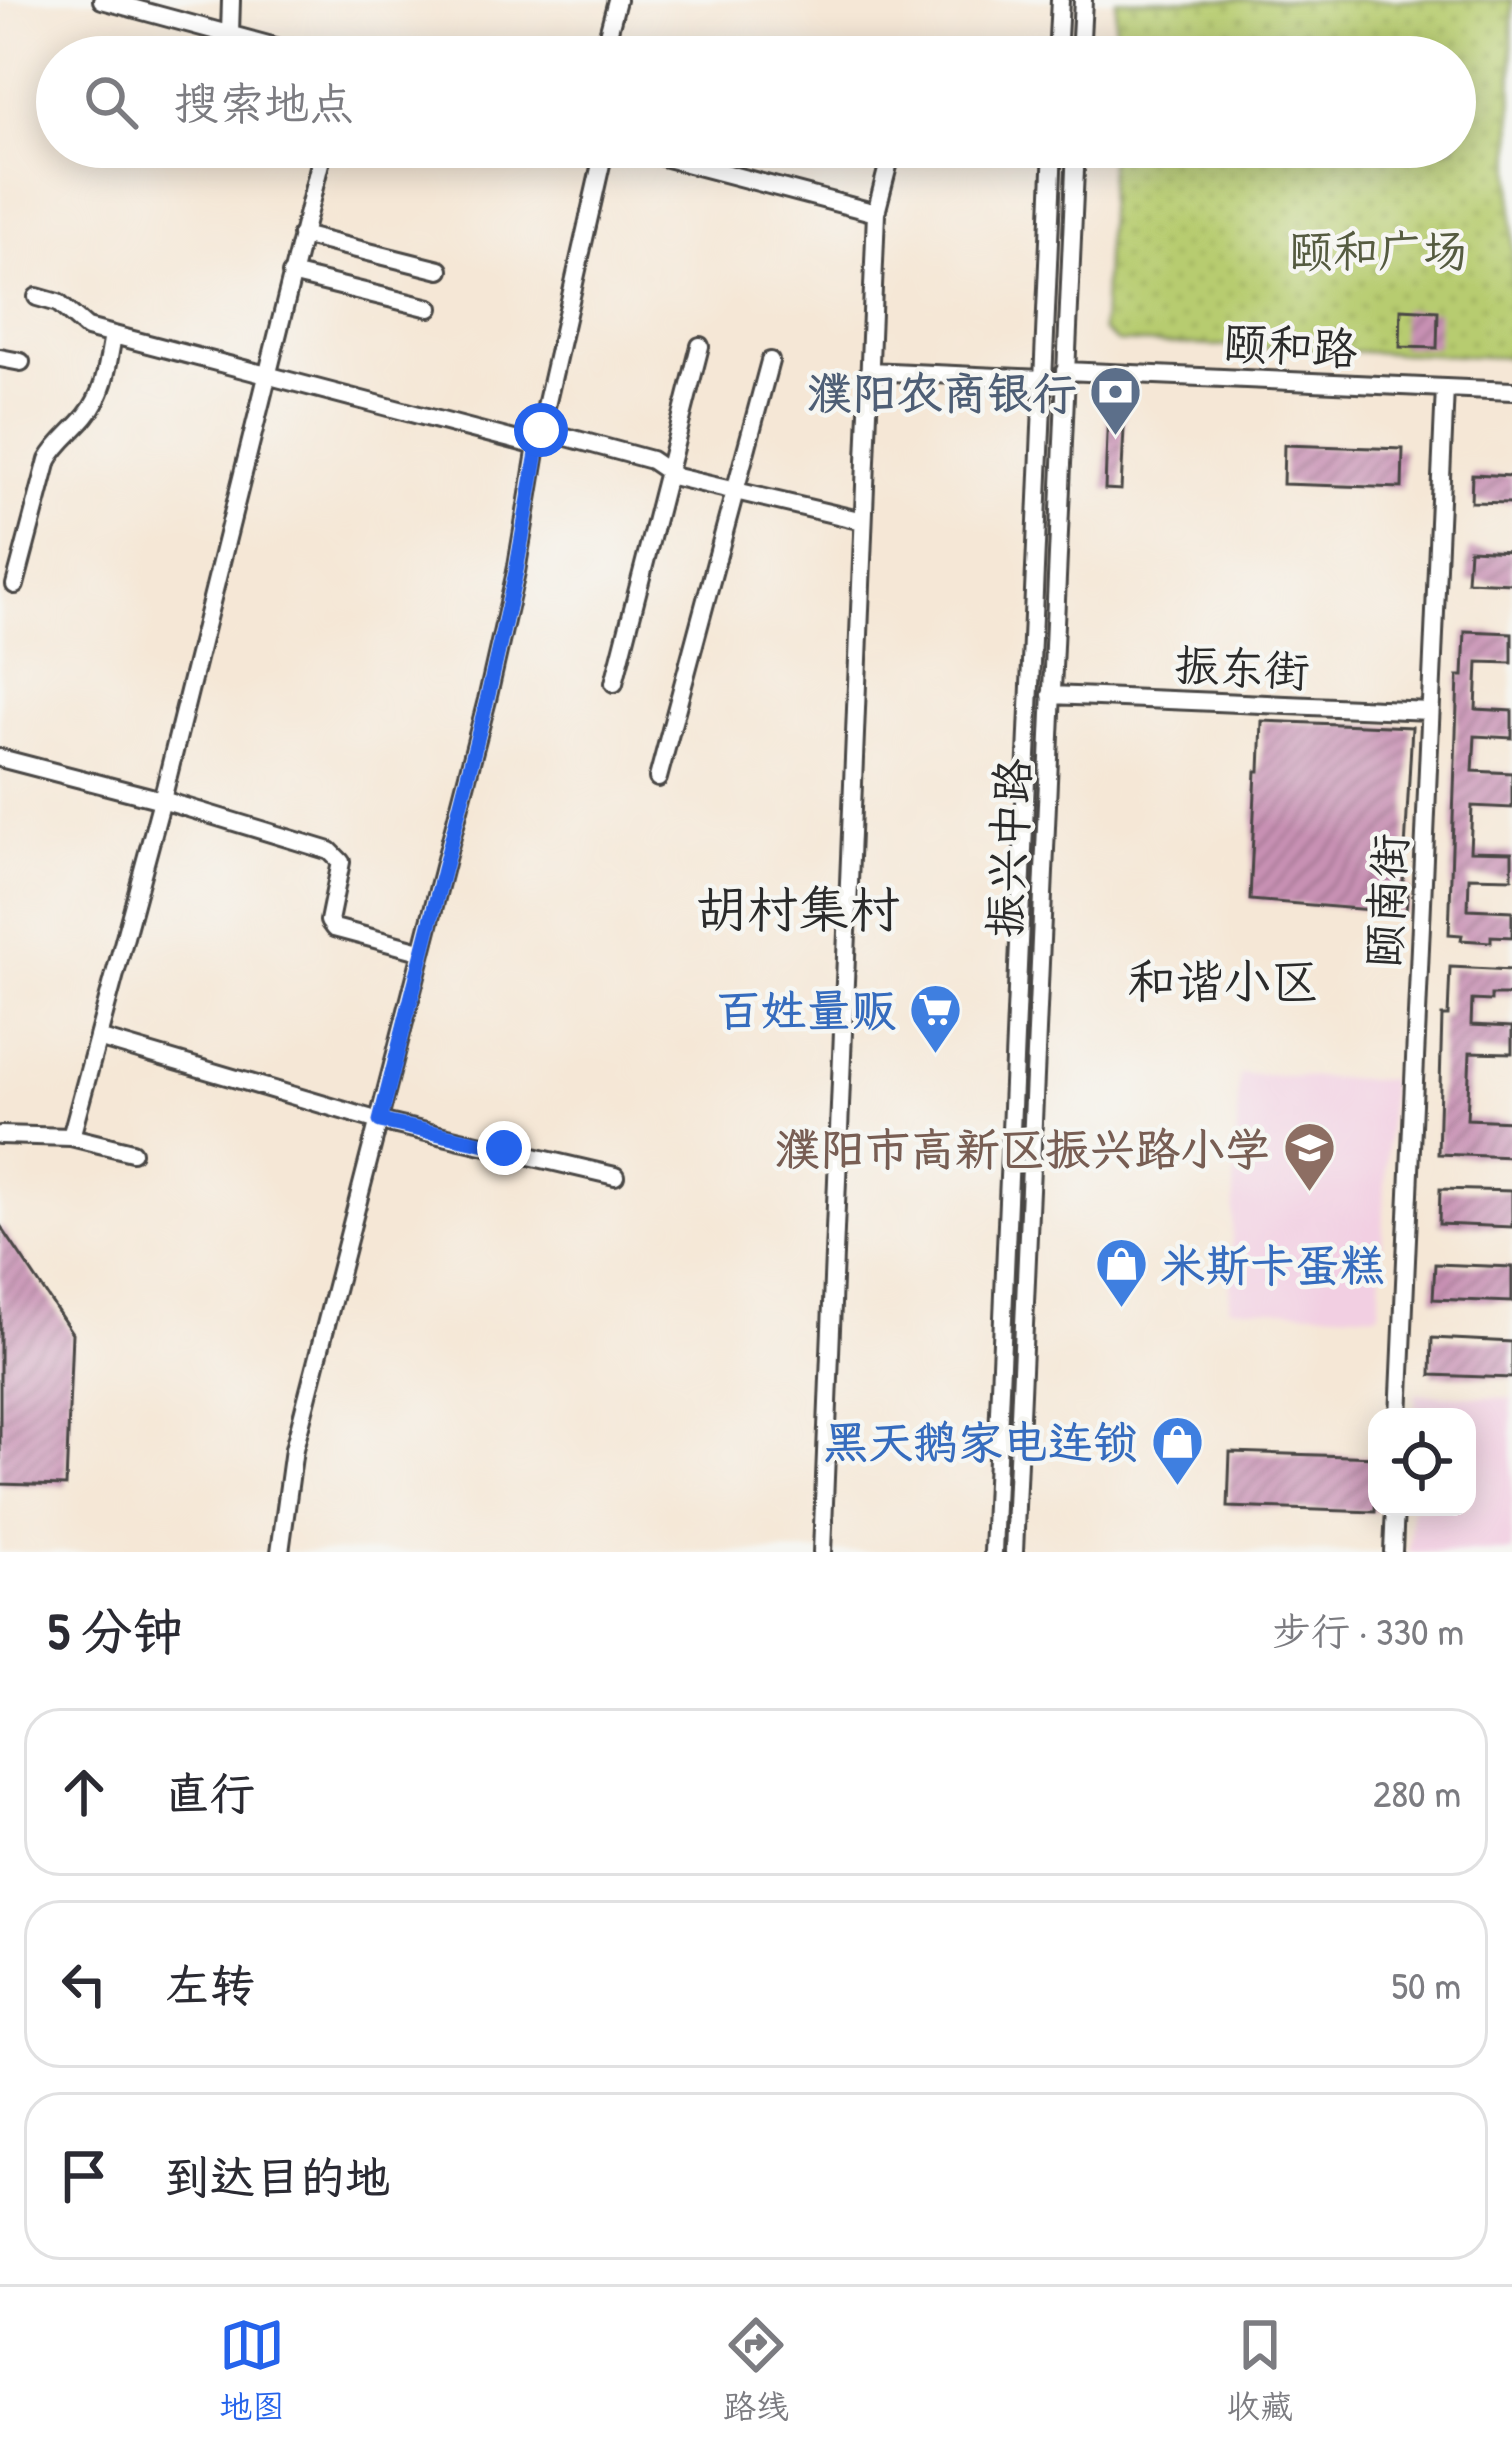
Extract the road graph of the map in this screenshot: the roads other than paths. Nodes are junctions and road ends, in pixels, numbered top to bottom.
1 (102, 0) edge
2 (231, 0) edge
3 (616, 0) edge
4 (1060, 0) edge
5 (1083, 0) edge
6 (230, 33) junction
7 (240, 36) edge
8 (607, 36) edge
9 (1058, 36) edge
10 (1081, 36) edge
11 (319, 168) edge
12 (601, 168) edge
13 (706, 168) edge
14 (887, 168) edge
15 (1052, 168) edge
16 (1075, 168) edge
17 (876, 213) junction
18 (302, 235) junction
19 (440, 270) dead end
20 (291, 274) junction
21 (37, 297) dead end
22 (430, 308) dead end
23 (113, 335) junction
24 (700, 346) dead end
25 (0, 358) edge
26 (770, 361) dead end
27 (21, 362) dead end
28 (869, 371) junction
29 (1065, 371) junction
30 (266, 374) junction
31 (1043, 379) junction
32 (1444, 388) junction
33 (1512, 391) edge
34 (539, 438) junction
35 (668, 471) junction
36 (735, 492) junction
37 (863, 521) junction
38 (15, 585) dead end
39 (614, 682) dead end
40 (1051, 695) junction
41 (1430, 711) junction
42 (0, 758) edge
43 (658, 778) dead end
44 (162, 800) junction
45 (420, 951) junction
46 (98, 1038) junction
47 (380, 1121) junction
48 (0, 1135) edge
49 (71, 1137) junction
50 (131, 1152) dead end
51 (615, 1175) dead end
52 (1399, 1408) edge
53 (1395, 1516) edge
54 (280, 1552) edge
55 (822, 1552) edge
56 (993, 1552) edge
57 (1014, 1552) edge
58 (1393, 1552) edge

1 - 6 street
2 - 6 street
3 - 8 street
4 - 9 street
5 - 10 street
6 - 7 street
11 - 18 street
12 - 34 street
13 - 17 street
14 - 17 street
15 - 31 street, 振兴中路
16 - 29 street, 振兴中路
17 - 28 street
18 - 19 street
18 - 20 street
20 - 22 street
20 - 30 street
21 - 23 street
23 - 30 street
23 - 38 street
24 - 35 street
25 - 27 street
26 - 36 street
28 - 31 street
28 - 37 street
29 - 32 street, 颐和路
29 - 40 street, 振兴中路
30 - 34 street
30 - 44 street
31 - 56 street, 振兴中路
32 - 33 street, 颐和路
32 - 41 street, 颐南街
34 - 35 street
34 - 45 street
35 - 36 street
35 - 39 street
36 - 37 street
36 - 43 street
37 - 55 street
40 - 41 street, 振东街
40 - 57 street, 振兴中路
41 - 52 street, 颐南街
42 - 44 street
44 - 45 street
44 - 46 street
45 - 47 street
46 - 47 street
46 - 49 street
47 - 51 street
47 - 54 street
48 - 49 street
49 - 50 street
53 - 58 street

